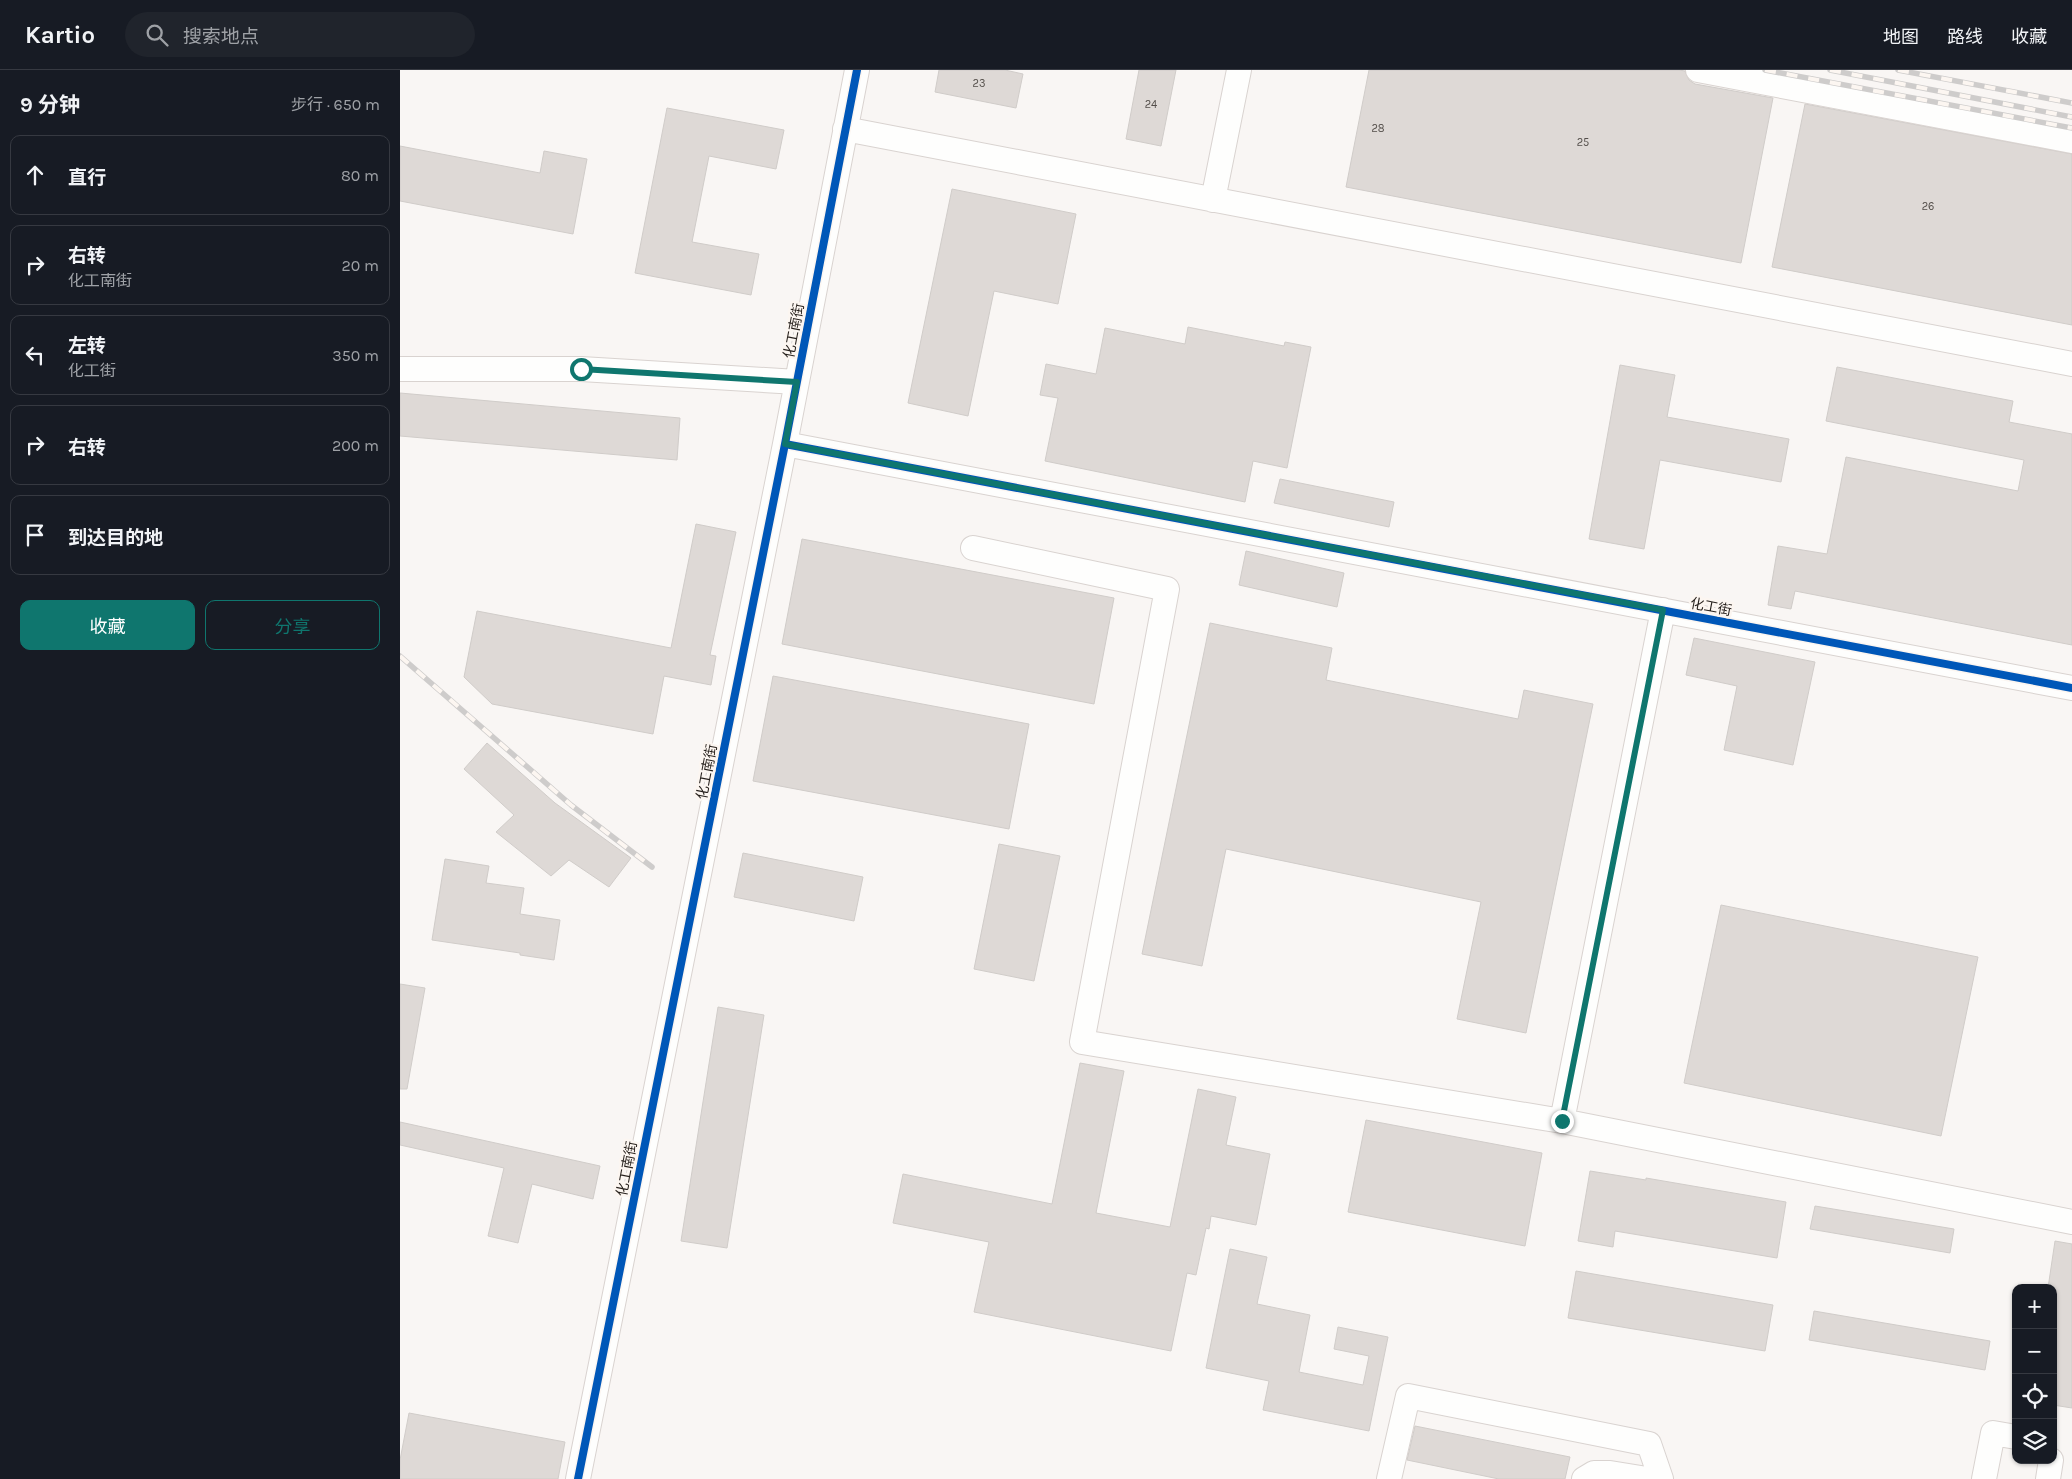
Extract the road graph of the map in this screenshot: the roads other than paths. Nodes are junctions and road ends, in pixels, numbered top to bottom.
1 (857, 70) edge
2 (1239, 70) edge
3 (1698, 70) edge
4 (845, 129) junction
5 (2072, 142) edge
6 (1213, 200) junction
7 (2072, 364) edge
8 (400, 369) edge
9 (797, 382) junction
10 (785, 444) junction
11 (973, 548) dead end
12 (1663, 610) junction
13 (2072, 688) edge
14 (1562, 1121) junction
15 (2072, 1222) edge
16 (2012, 1436) edge
17 (2050, 1464) edge
18 (578, 1479) edge
19 (1389, 1479) edge
20 (1584, 1479) edge
21 (1647, 1479) edge
22 (1661, 1479) edge
23 (1984, 1479) edge
24 (2048, 1479) edge

1 - 4 street, 化工南街
2 - 6 street
3 - 5 street
4 - 6 street
4 - 9 street, 化工南街
6 - 7 street
8 - 9 street
9 - 10 street, 化工南街
10 - 12 street, 化工街
10 - 18 street, 化工南街
11 - 14 street
12 - 13 street, 化工街
12 - 14 street
14 - 15 street
16 - 23 street
17 - 24 street
19 - 22 street
20 - 21 street

